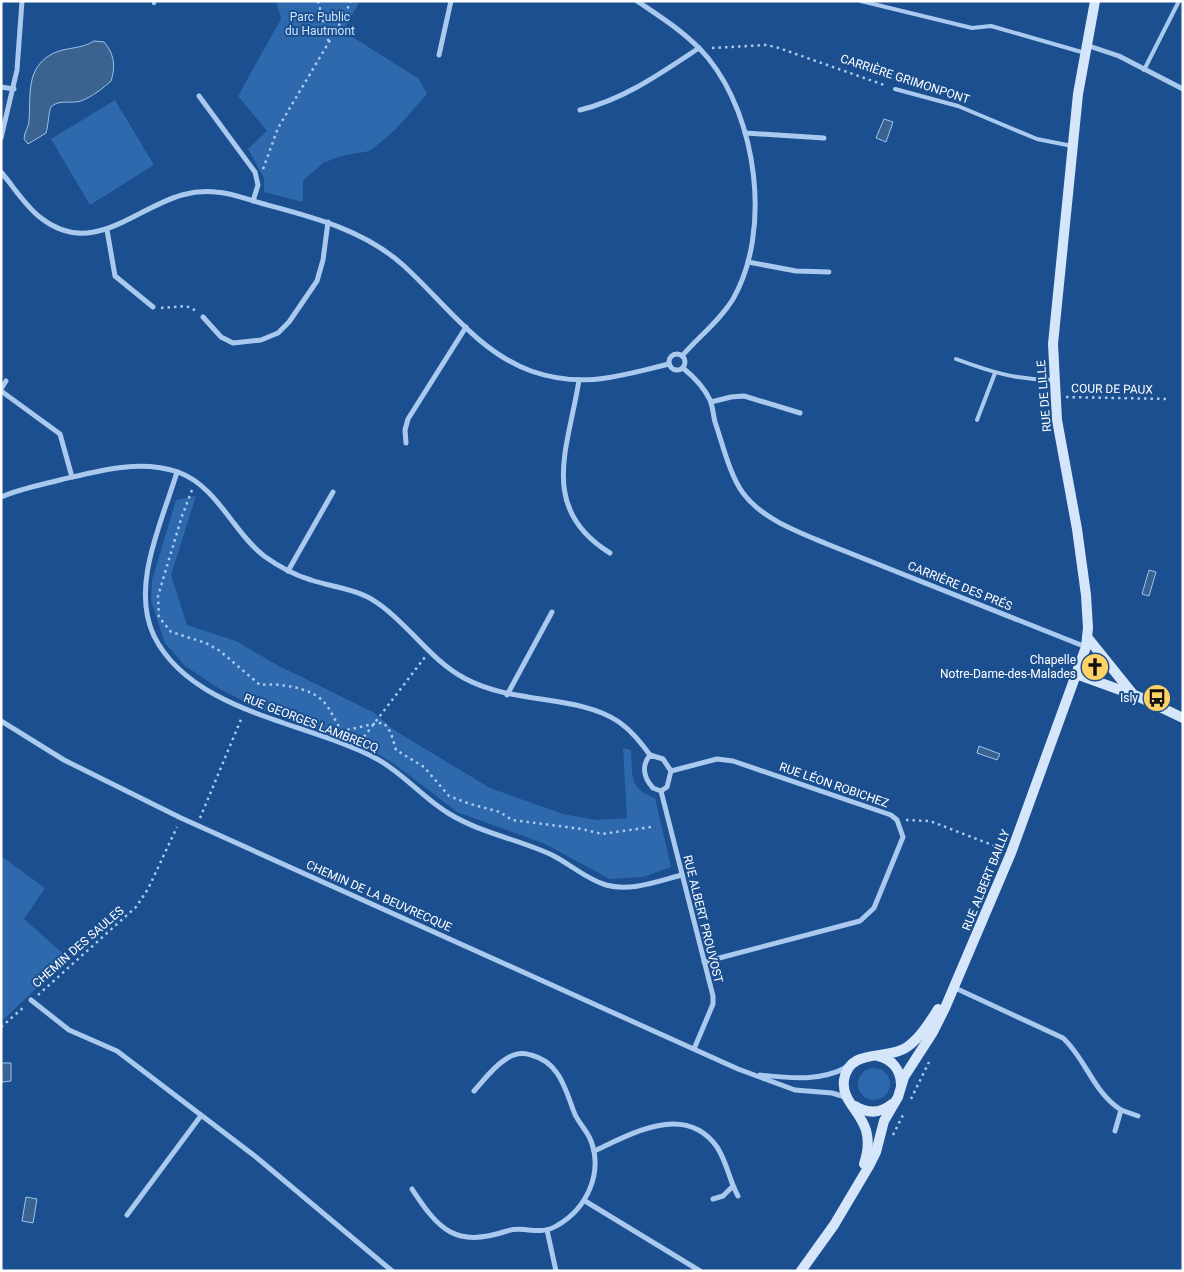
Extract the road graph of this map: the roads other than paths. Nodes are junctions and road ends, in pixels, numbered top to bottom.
1 (22, 1) edge
2 (451, 1) edge
3 (637, 1) edge
4 (861, 1) edge
5 (1095, 1) edge
6 (1179, 1) edge
7 (699, 48) junction
8 (1085, 49) junction
9 (439, 55) dead end
10 (1144, 70) junction
11 (1, 87) edge
12 (14, 89) junction
13 (896, 89) road end
14 (1183, 89) edge
15 (200, 96) dead end
16 (580, 110) dead end
17 (745, 133) junction
18 (1, 138) edge
19 (824, 138) dead end
20 (1072, 146) junction
21 (1, 172) edge
22 (253, 201) junction
23 (328, 222) junction
24 (107, 230) junction
25 (748, 262) junction
26 (829, 272) dead end
27 (153, 307) road end
28 (203, 317) road end
29 (466, 327) junction
30 (682, 356) junction
31 (956, 359) dead end
32 (669, 364) junction
33 (683, 368) junction
34 (995, 373) junction
35 (579, 380) junction
36 (1054, 380) junction
37 (6, 381) dead end
38 (1, 390) edge
39 (711, 402) junction
40 (800, 413) dead end
41 (977, 420) dead end
42 (406, 443) dead end
43 (177, 472) junction
44 (72, 477) junction
45 (333, 492) dead end
46 (1, 497) edge
47 (610, 553) dead end
48 (288, 571) junction
49 (552, 612) dead end
50 (1086, 642) junction
51 (1076, 674) junction
52 (508, 695) junction
53 (1137, 696) junction
54 (1183, 718) edge
55 (1, 721) edge
56 (650, 755) junction
57 (672, 771) junction
58 (1037, 781) joint
59 (661, 791) junction
60 (682, 875) junction
61 (704, 962) junction
62 (952, 987) junction
63 (31, 1000) road end
64 (694, 1049) junction
65 (874, 1056) junction
66 (854, 1063) junction
67 (756, 1075) junction
68 (901, 1088) junction
69 (474, 1092) dead end
70 (851, 1102) junction
71 (893, 1104) junction
72 (1121, 1110) junction
73 (1138, 1116) dead end
74 (200, 1117) junction
75 (1115, 1130) dead end
76 (594, 1151) junction
77 (858, 1184) junction
78 (733, 1186) junction
79 (412, 1189) dead end
80 (738, 1196) dead end
81 (713, 1199) dead end
82 (585, 1201) junction
83 (127, 1215) dead end
84 (548, 1230) junction
85 (392, 1271) edge
86 (556, 1271) edge
87 (700, 1271) edge
88 (801, 1271) edge

1 - 12 street
2 - 9 street
3 - 7 street
4 - 8 lane
5 - 8 main road, RUE DE LILLE
6 - 10 lane
7 - 16 street
7 - 17 street
8 - 10 street
8 - 20 main road, RUE DE LILLE
10 - 14 street
11 - 12 street
12 - 18 street
13 - 20 lane, CARRIÈRE GRIMONPONT
15 - 22 street
17 - 19 street
17 - 25 street
20 - 36 main road, RUE DE LILLE
21 - 24 street
22 - 23 street
22 - 24 street
23 - 28 street
23 - 29 street
24 - 27 street
25 - 26 street
25 - 30 street
29 - 35 street
29 - 42 street
30 - 32 street
30 - 33 street
31 - 34 lane
32 - 33 street
32 - 35 street
33 - 39 street
34 - 36 lane
34 - 41 lane
35 - 47 street
36 - 50 main road, RUE DE LILLE
37 - 38 street
38 - 44 street
39 - 40 street
39 - 50 street, CARRIÈRE DES PRÉS
43 - 44 street
43 - 48 street
43 - 60 street, RUE GEORGES LAMBRECQ
44 - 46 street
45 - 48 street
48 - 52 street
49 - 52 street
50 - 51 main road, RUE DE LILLE
50 - 53 main road
51 - 53 main road
51 - 58 main road, RUE DE LILLE
52 - 56 street
53 - 54 main road
55 - 64 street, CHEMIN DE LA BEUVRECQUE
56 - 57 street
56 - 59 street
57 - 59 street
57 - 61 street, RUE LÉON ROBICHEZ
58 - 62 main road, RUE ALBERT BAILLY
59 - 60 street, RUE ALBERT PROUVOST
60 - 61 street, RUE ALBERT PROUVOST
61 - 64 street, RUE ALBERT PROUVOST
62 - 65 main road
62 - 68 main road
62 - 72 street
63 - 74 street
64 - 67 street, CHEMIN DE LA BEUVRECQUE
65 - 66 main road
65 - 68 main road
66 - 67 street, CHEMIN DE LA BEUVRECQUE
66 - 70 main road
67 - 70 street, CHEMIN DE LA BEUVRECQUE
68 - 71 main road
69 - 76 street
70 - 71 main road
70 - 77 main road
71 - 77 main road
72 - 73 street
72 - 75 street
74 - 83 street
74 - 85 street
76 - 78 street
76 - 82 street
77 - 88 main road
78 - 80 street
78 - 81 street
79 - 84 street
82 - 84 street
82 - 87 street
84 - 86 street

